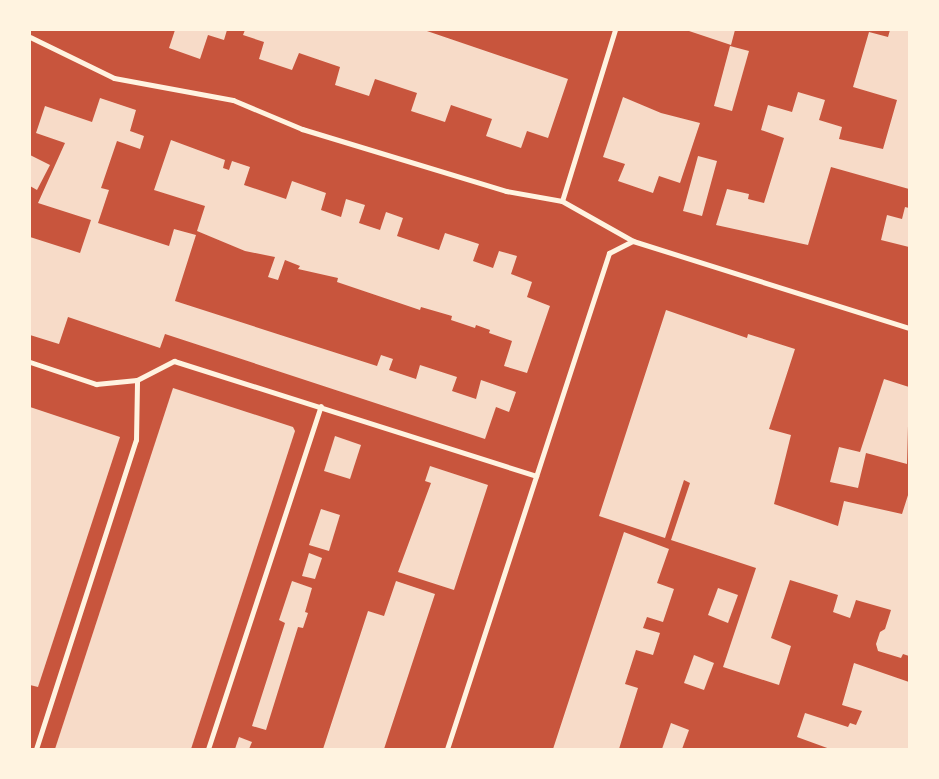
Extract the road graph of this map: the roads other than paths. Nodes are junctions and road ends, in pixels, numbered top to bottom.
1 (615, 30) edge
2 (30, 37) edge
3 (562, 201) junction
4 (633, 240) junction
5 (909, 328) edge
6 (30, 362) edge
7 (137, 380) junction
8 (320, 406) junction
9 (536, 476) junction
10 (36, 749) edge
11 (208, 749) edge
12 (447, 749) edge

1 - 3 street
2 - 3 street
3 - 4 street
4 - 5 street
4 - 9 street
6 - 7 street
7 - 8 street
7 - 10 street
8 - 9 street
8 - 11 street
9 - 12 street

